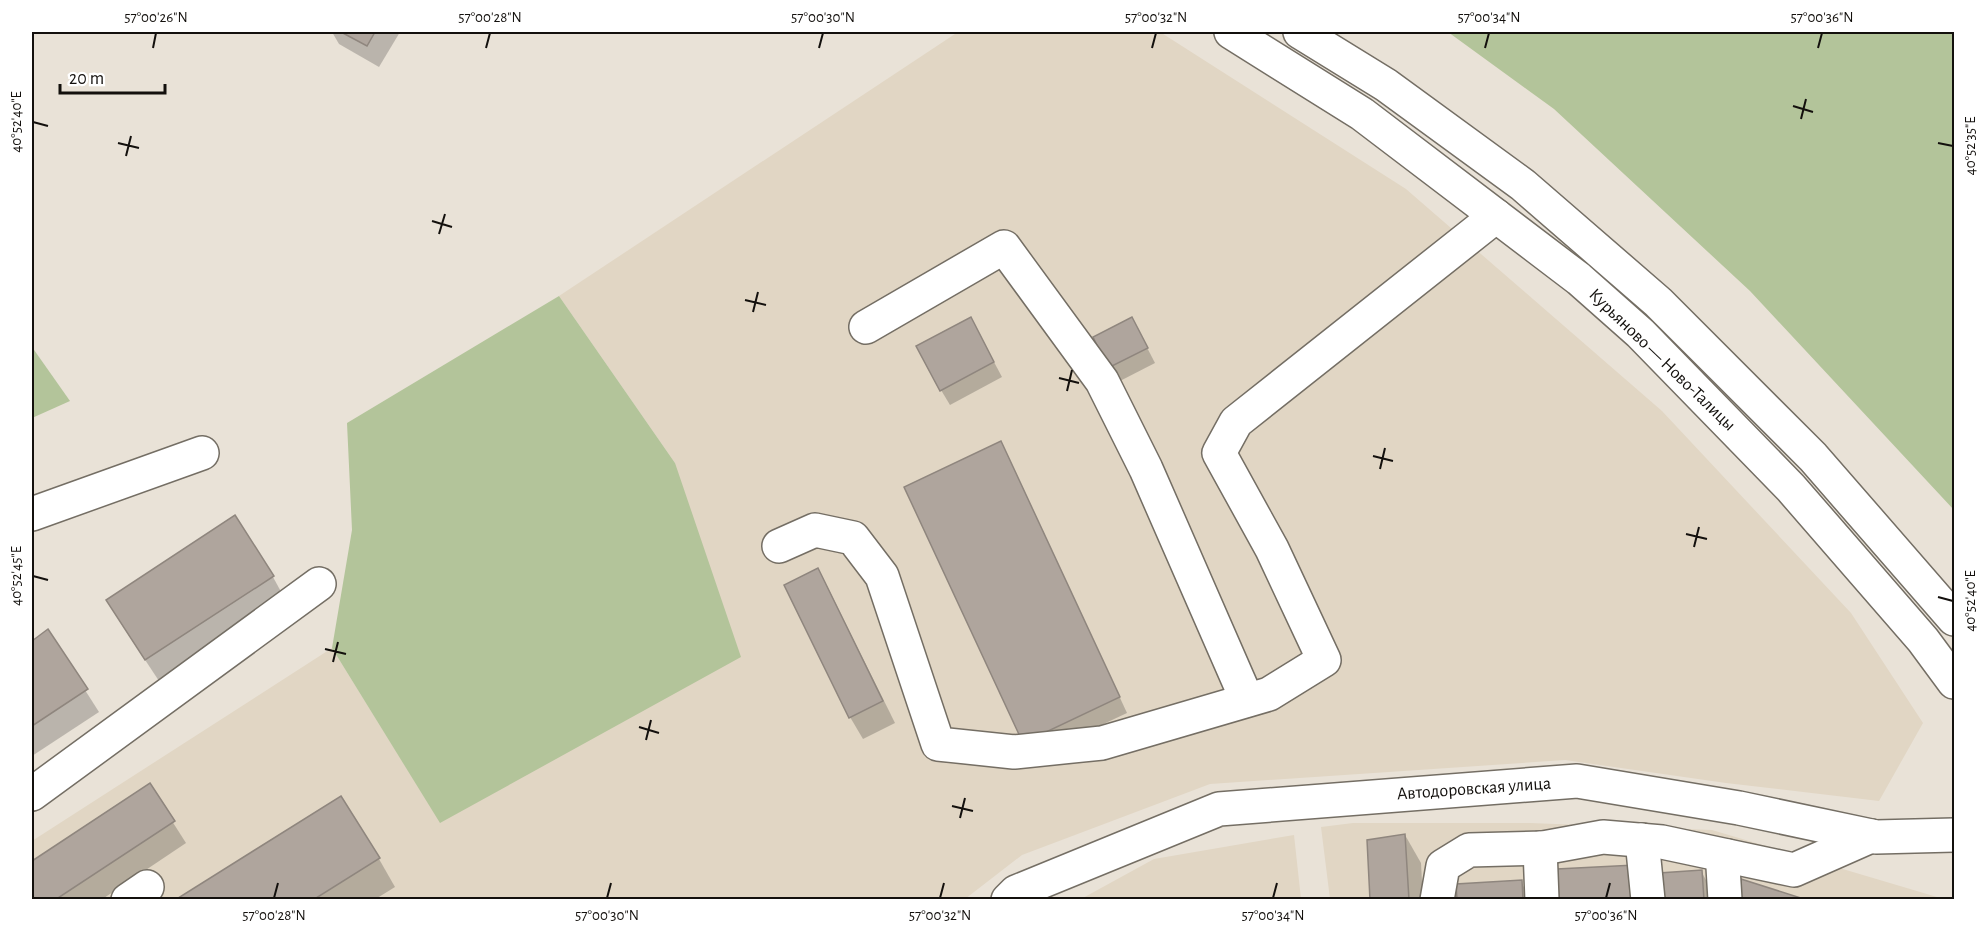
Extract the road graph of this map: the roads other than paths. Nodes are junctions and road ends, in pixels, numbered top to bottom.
1 (1231, 32) edge
2 (1300, 32) edge
3 (1497, 216) junction
4 (866, 327) dead end
5 (202, 453) dead end
6 (32, 514) edge
7 (779, 546) dead end
8 (319, 584) dead end
9 (1954, 619) edge
10 (1954, 682) edge
11 (1247, 700) junction
12 (32, 794) edge
13 (1871, 836) junction
14 (1954, 836) edge
15 (1642, 840) junction
16 (1540, 848) junction
17 (1727, 856) junction
18 (1008, 900) edge
19 (1437, 900) edge
20 (1542, 900) edge
21 (1648, 900) edge
22 (1725, 900) edge

1 - 3 main road, Курьяново — Ново-Талицы
2 - 9 main road, Курьяново — Ново-Талицы
3 - 10 main road, Курьяново — Ново-Талицы
3 - 11 main road
4 - 11 main road
5 - 6 main road
7 - 11 main road
8 - 12 main road
13 - 14 main road, Автодоровская улица
13 - 17 main road
13 - 18 main road, Автодоровская улица
15 - 16 main road
15 - 17 main road
15 - 21 main road
16 - 19 main road
16 - 20 main road
17 - 22 main road

